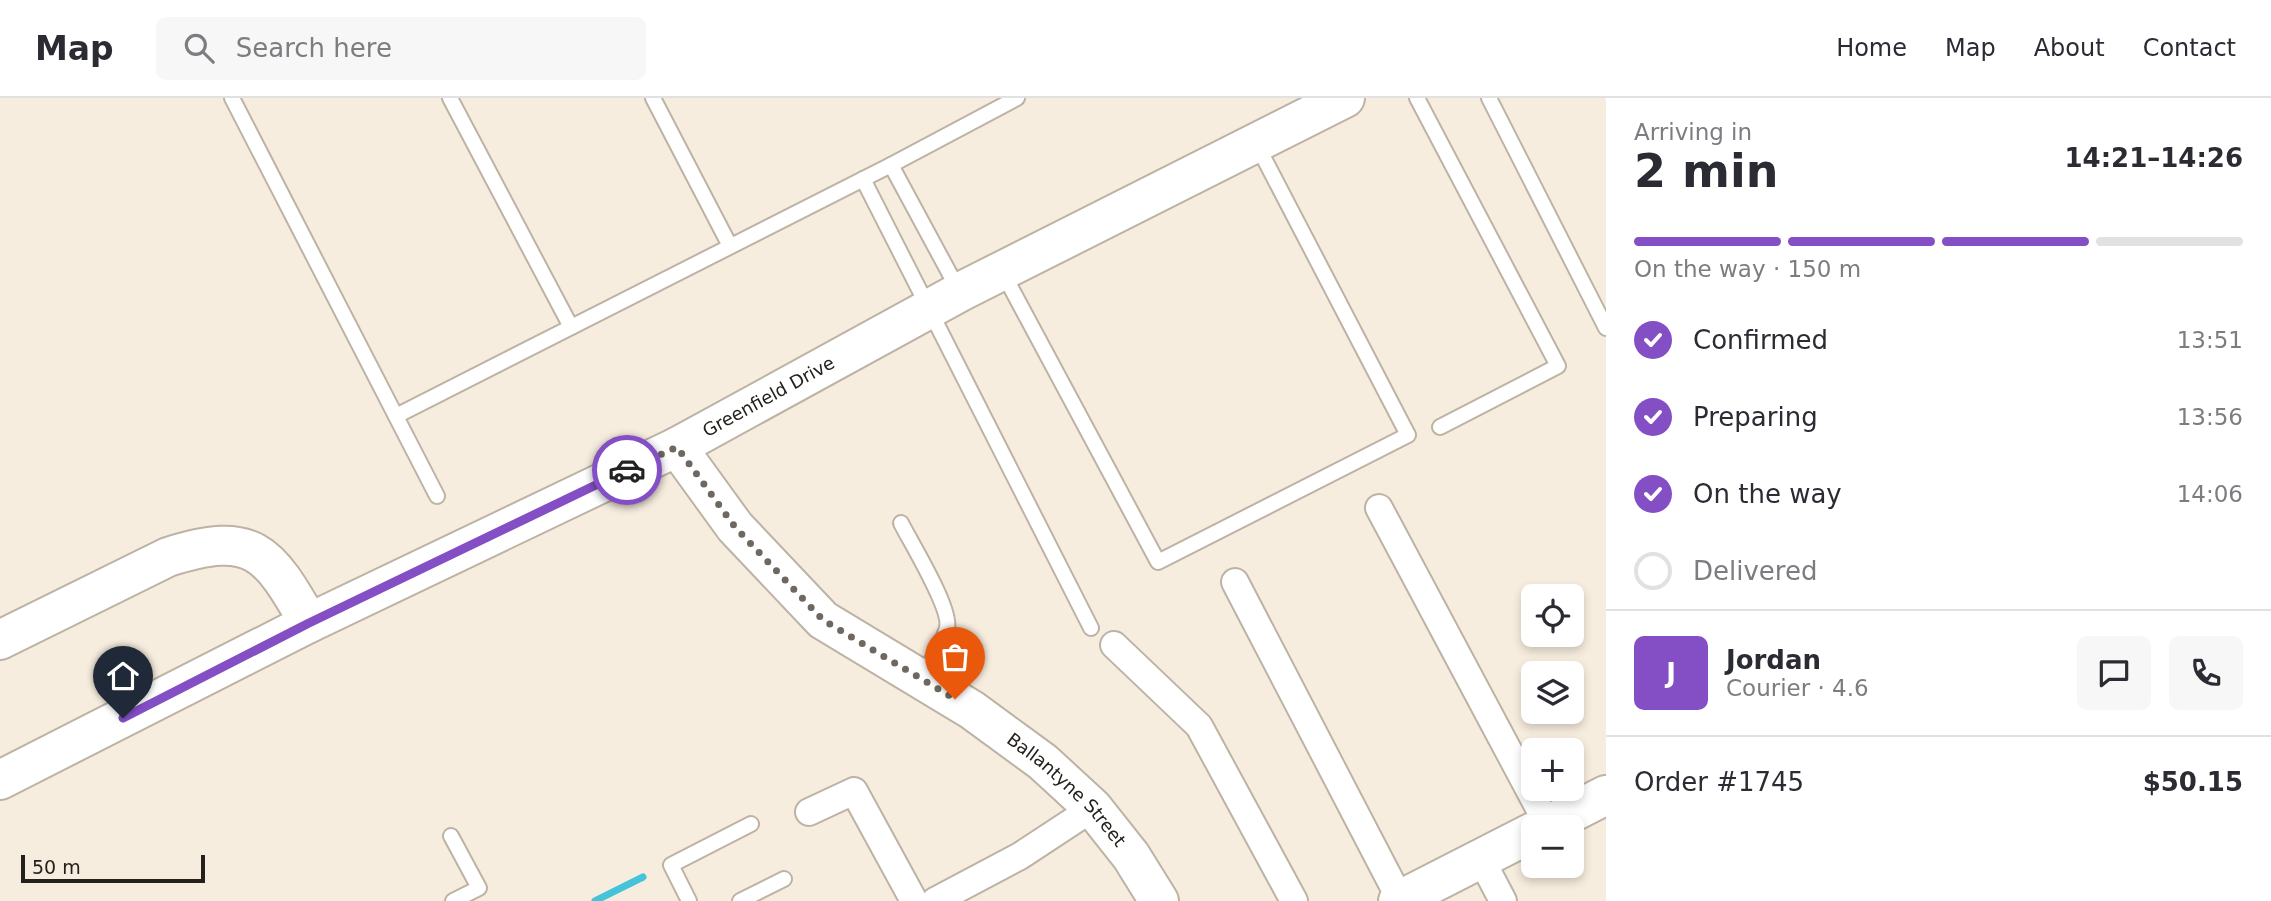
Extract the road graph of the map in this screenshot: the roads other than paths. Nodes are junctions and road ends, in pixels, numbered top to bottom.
1 (232, 98) edge
2 (450, 98) edge
3 (653, 98) edge
4 (1017, 98) edge
5 (1345, 98) edge
6 (1417, 98) edge
7 (1489, 98) edge
8 (1256, 143) junction
9 (891, 165) junction
10 (863, 179) junction
11 (730, 246) junction
12 (1002, 271) junction
13 (944, 301) junction
14 (571, 327) junction
15 (1606, 328) edge
16 (396, 416) junction
17 (1440, 427) dead end
18 (677, 447) junction
19 (437, 496) dead end
20 (1380, 508) dead end
21 (901, 523) dead end
22 (1234, 582) dead end
23 (309, 623) junction
24 (1091, 628) dead end
25 (0, 640) edge
26 (1114, 645) dead end
27 (921, 679) junction
28 (0, 780) edge
29 (1606, 795) edge
30 (1093, 808) junction
31 (809, 812) dead end
32 (1534, 815) edge
33 (1567, 815) edge
34 (751, 824) dead end
35 (451, 836) dead end
36 (1521, 838) edge
37 (1481, 859) junction
38 (784, 879) dead end
39 (976, 892) edge
40 (453, 901) edge
41 (689, 901) edge
42 (740, 901) edge
43 (914, 901) edge
44 (935, 901) edge
45 (1158, 901) edge
46 (1294, 901) edge
47 (1400, 901) edge
48 (1503, 901) edge

1 - 16 lane
2 - 14 lane
3 - 11 lane
4 - 9 lane
5 - 8 main road, Greenfield Drive
6 - 17 lane
7 - 15 lane
8 - 12 main road, Greenfield Drive
8 - 12 lane
9 - 10 lane
9 - 13 lane
10 - 11 lane
10 - 13 lane
11 - 14 lane
12 - 13 main road, Greenfield Drive
13 - 18 main road, Greenfield Drive
13 - 24 lane
14 - 16 lane
16 - 19 lane
18 - 23 main road, Greenfield Drive
18 - 27 main road, Ballantyne Street
20 - 32 street
21 - 27 lane
22 - 47 street
23 - 25 main road
23 - 28 main road, Greenfield Drive
26 - 46 street
27 - 30 main road, Ballantyne Street
29 - 33 main road
30 - 39 street
30 - 45 main road, Ballantyne Street
31 - 43 street
34 - 41 lane
35 - 40 lane
36 - 37 main road
37 - 47 main road
37 - 48 street
38 - 42 lane
39 - 44 street

